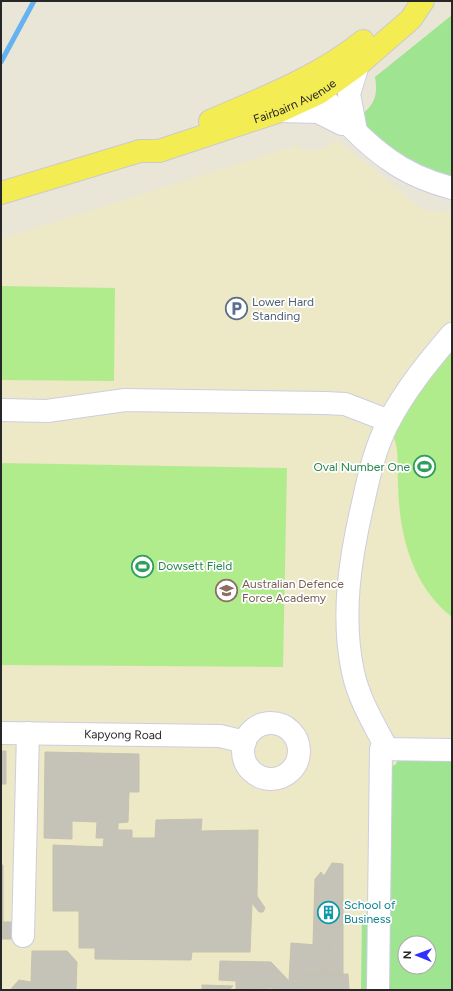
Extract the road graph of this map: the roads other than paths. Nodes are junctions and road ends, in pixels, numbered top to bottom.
1 (422, 2) edge
2 (358, 65) junction
3 (313, 86) junction
4 (280, 111) junction
5 (356, 131) junction
6 (140, 151) junction
7 (452, 188) edge
8 (1, 193) edge
9 (452, 334) edge
10 (1, 410) edge
11 (389, 422) junction
12 (1, 733) edge
13 (28, 733) junction
14 (244, 742) dead end
15 (387, 749) junction
16 (452, 750) edge
17 (23, 936) dead end
18 (378, 990) edge

1 - 2 main road, Fairbairn Avenue
1 - 3 main road, Fairbairn Avenue
2 - 3 main road, Fairbairn Avenue
2 - 5 street
3 - 4 main road, Fairbairn Avenue
3 - 5 street
3 - 6 main road, Fairbairn Avenue
4 - 5 street
4 - 6 main road, Fairbairn Avenue
5 - 7 street
6 - 8 main road, Fairbairn Avenue
9 - 11 street
10 - 11 street
11 - 15 street
12 - 13 street, Kapyong Road
13 - 14 street, Kapyong Road
13 - 17 street
15 - 16 street
15 - 18 street

